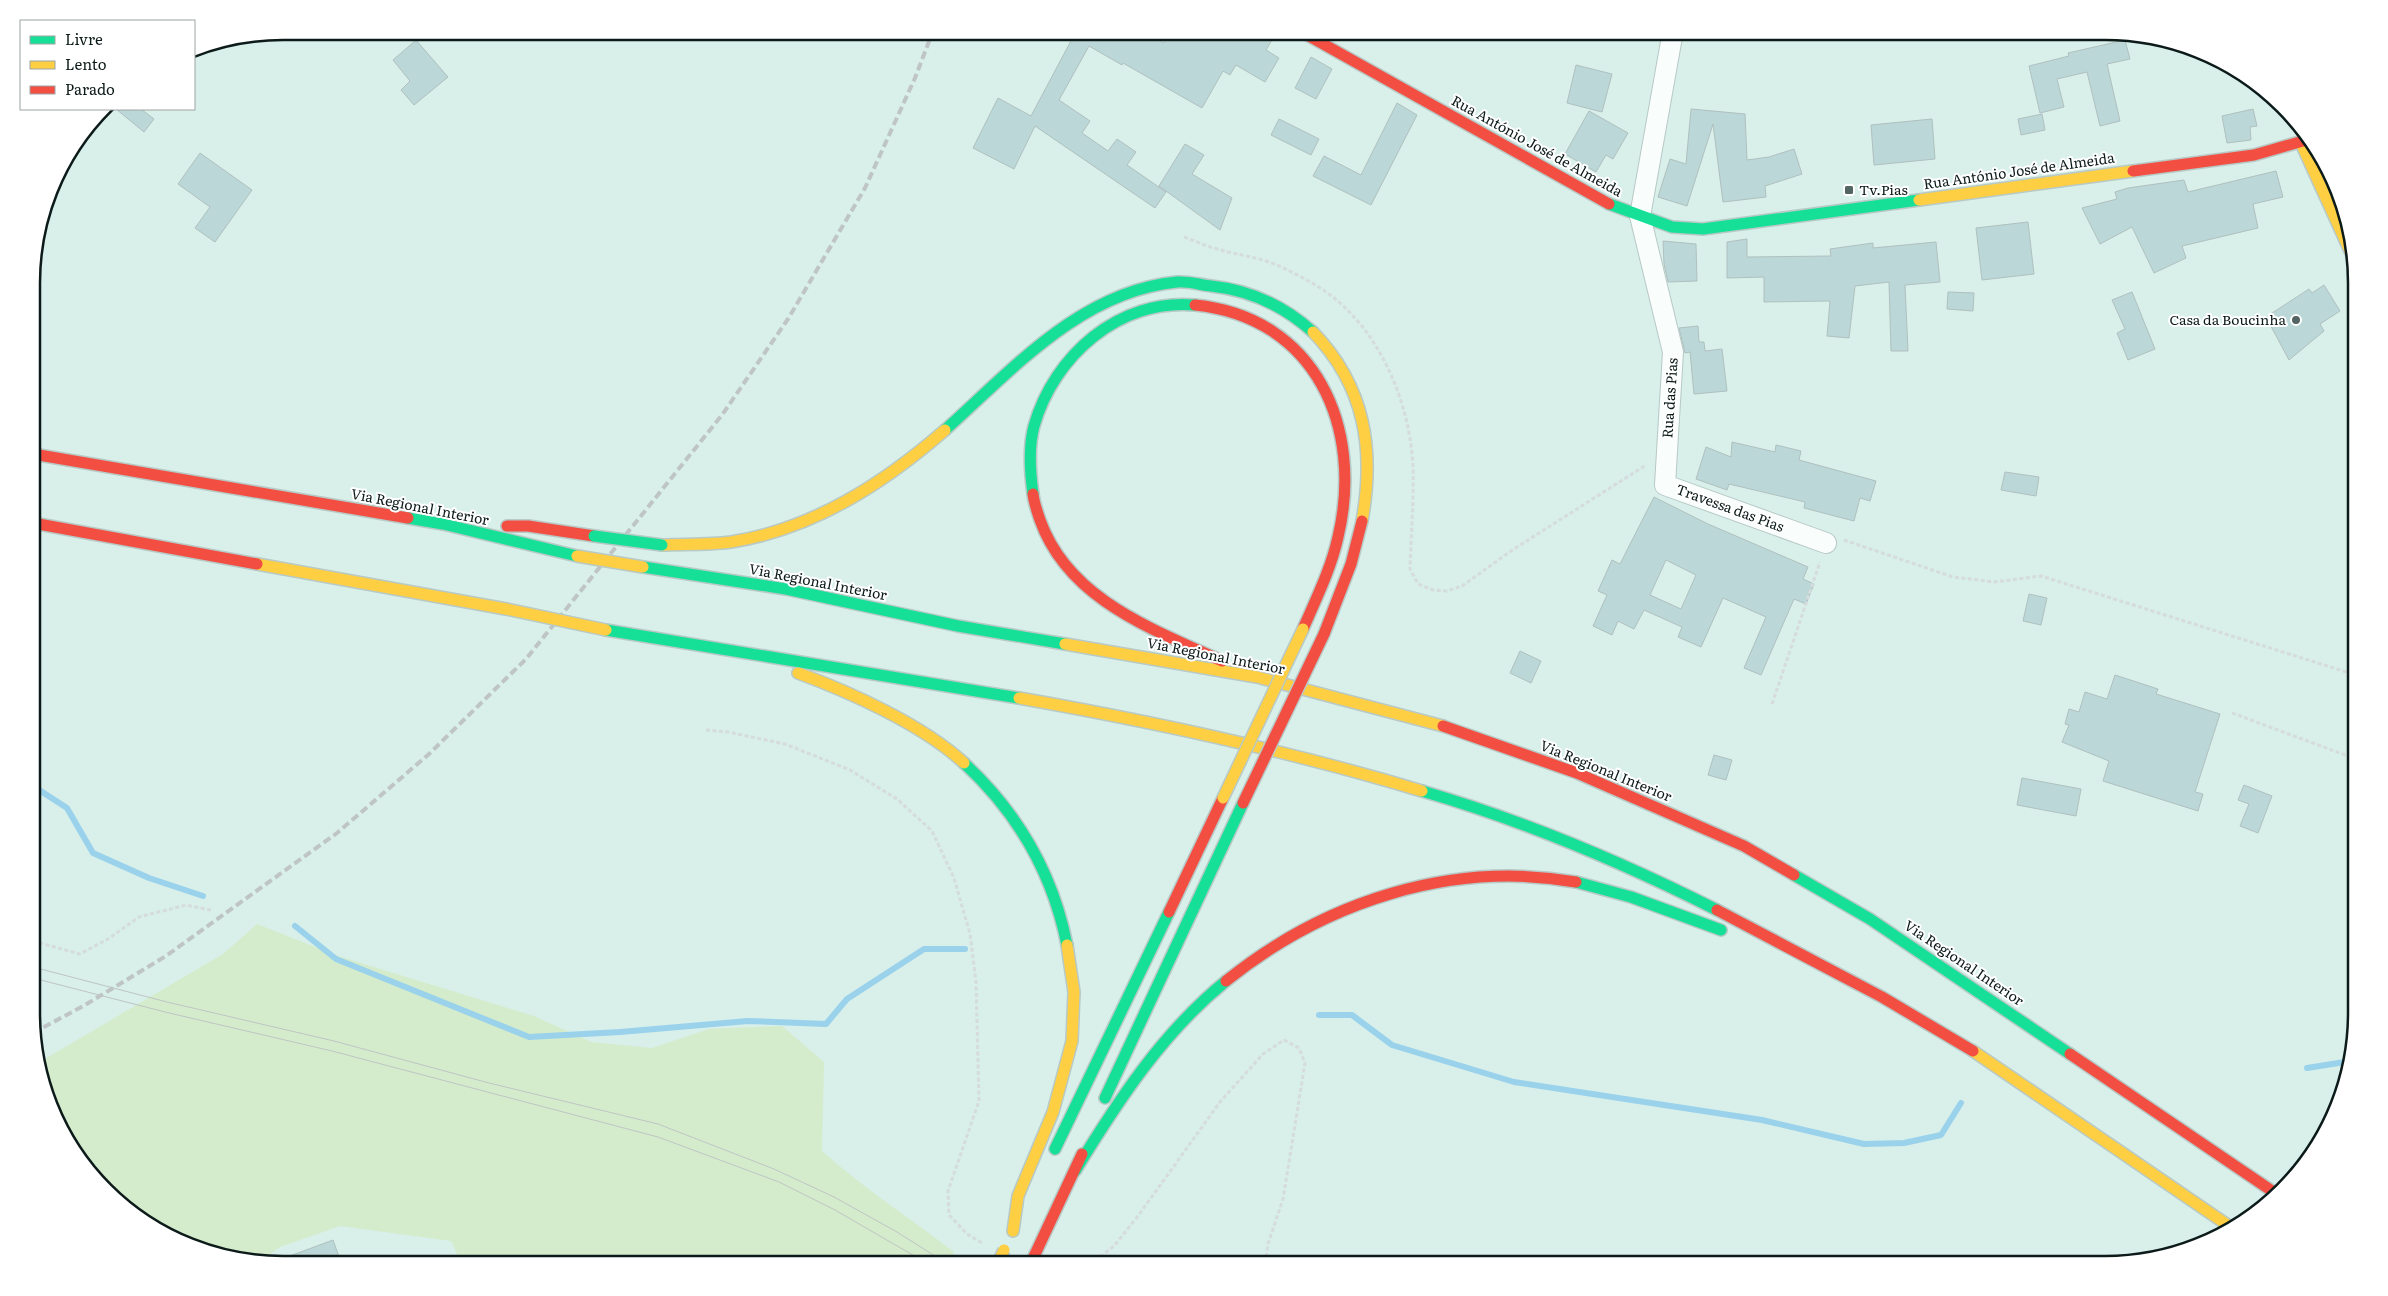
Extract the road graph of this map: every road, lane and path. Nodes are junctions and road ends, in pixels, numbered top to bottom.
1 (1316, 40) edge
2 (1671, 40) edge
3 (2303, 142) edge
4 (2313, 159) edge
5 (1640, 216) junction
6 (2342, 229) edge
7 (1667, 453) junction
8 (40, 455) edge
9 (40, 523) edge
10 (443, 524) junction
11 (1826, 543) junction
12 (1418, 584) dead end
13 (745, 654) junction
14 (2348, 672) edge
15 (1257, 677) junction
16 (1772, 704) dead end
17 (2232, 713) dead end
18 (706, 730) dead end
19 (2348, 756) edge
20 (211, 910) dead end
21 (1756, 931) junction
22 (40, 943) edge
23 (1049, 1161) dead end
24 (1075, 1171) junction
25 (2271, 1190) edge
26 (1031, 1196) dead end
27 (2225, 1223) edge
28 (1013, 1231) junction
29 (984, 1244) dead end
30 (1001, 1256) edge
31 (1034, 1256) edge
32 (1101, 1256) edge
33 (1266, 1256) edge

1 - 5 main road, Rua António José de Almeida
2 - 5 street, Rua das Pias
3 - 5 main road, Rua António José de Almeida
4 - 6 main road
5 - 7 street, Rua das Pias
7 - 11 street, Travessa das Pias
7 - 12 path, Rua das Pias
8 - 10 main road, Via Regional Interior
9 - 13 main road, bridge
10 - 15 main road, Via Regional Interior, bridge
10 - 24 main road, bridge
11 - 14 path
11 - 16 path
13 - 21 main road
13 - 28 main road
15 - 23 main road, bridge
15 - 25 main road, Via Regional Interior
17 - 19 path
18 - 29 path
20 - 22 path
21 - 24 main road
21 - 27 main road
24 - 31 main road
26 - 28 main road
28 - 30 main road, bridge
32 - 33 path

